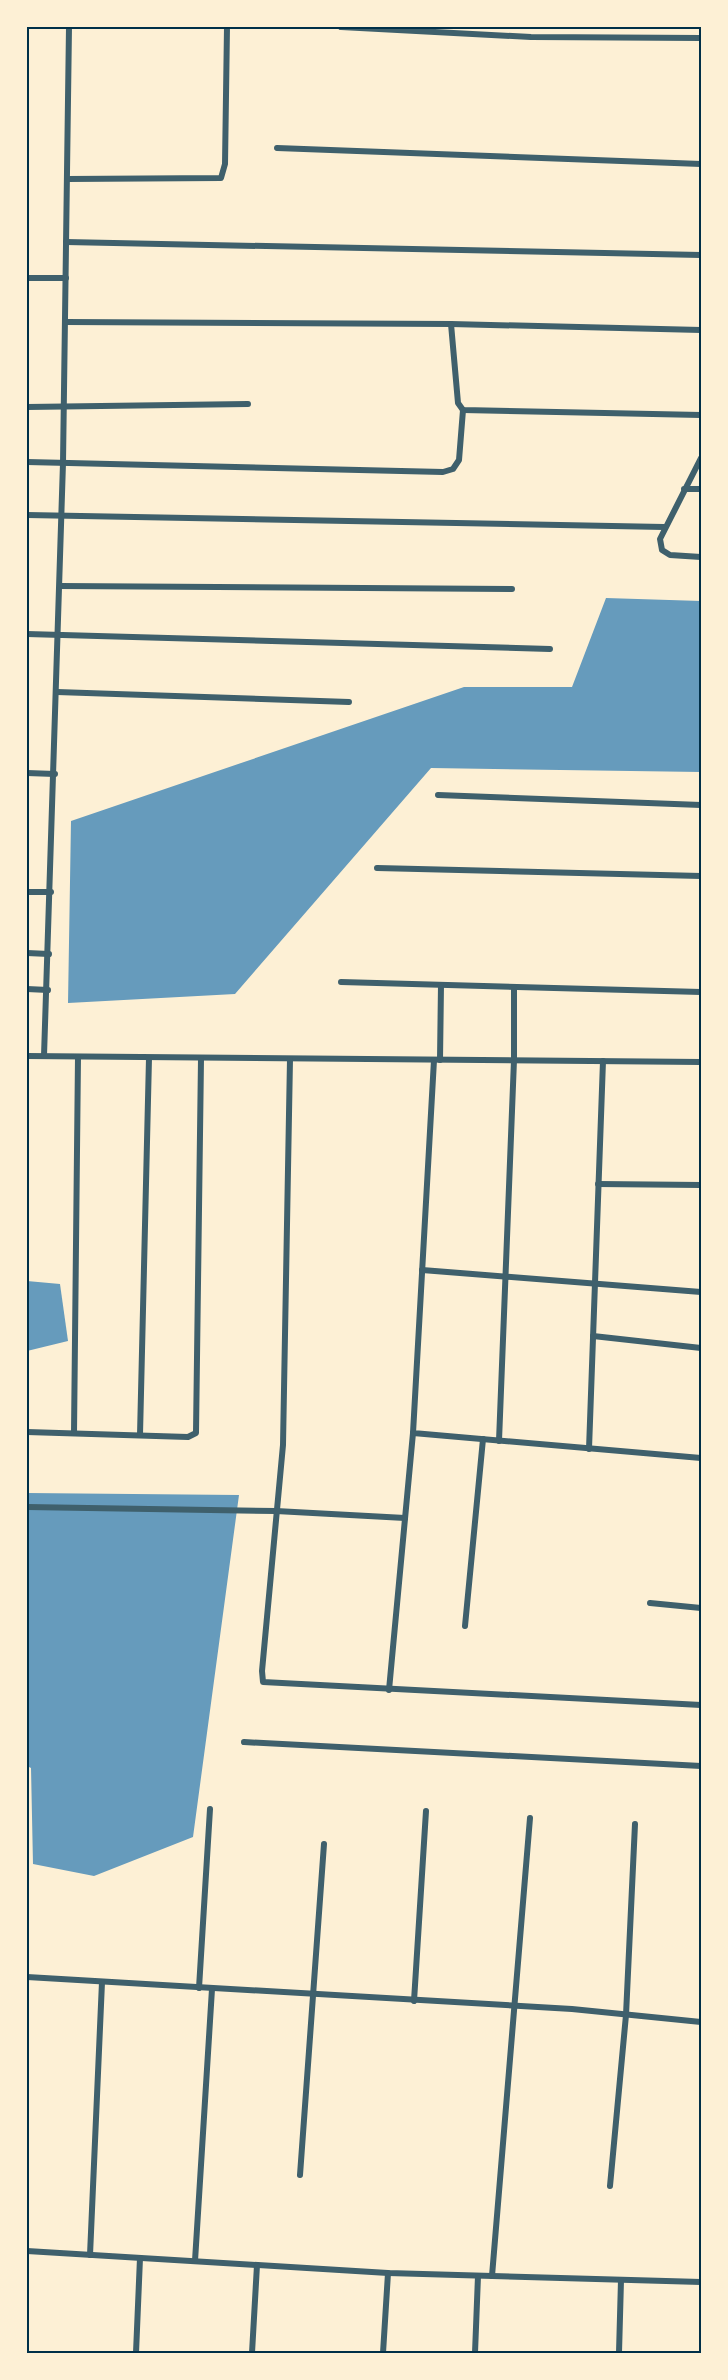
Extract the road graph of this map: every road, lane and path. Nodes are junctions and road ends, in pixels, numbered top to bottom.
1 (69, 27) edge
2 (227, 27) edge
3 (341, 27) edge
4 (361, 27) edge
5 (531, 27) edge
6 (599, 27) edge
7 (456, 29) edge
8 (599, 36) junction
9 (531, 37) junction
10 (701, 38) edge
11 (277, 148) dead end
12 (701, 164) edge
13 (67, 179) junction
14 (66, 242) junction
15 (701, 255) edge
16 (27, 278) edge
17 (66, 278) junction
18 (66, 322) junction
19 (451, 324) junction
20 (701, 330) edge
21 (248, 404) dead end
22 (27, 407) edge
23 (64, 407) junction
24 (463, 411) junction
25 (701, 415) edge
26 (701, 458) edge
27 (27, 462) edge
28 (63, 463) junction
29 (684, 489) junction
30 (701, 489) edge
31 (27, 515) edge
32 (62, 516) junction
33 (664, 527) junction
34 (701, 557) edge
35 (60, 586) junction
36 (512, 590) dead end
37 (27, 634) edge
38 (58, 635) junction
39 (550, 649) dead end
40 (57, 693) junction
41 (349, 702) dead end
42 (27, 773) edge
43 (55, 774) junction
44 (438, 795) dead end
45 (701, 805) edge
46 (377, 868) dead end
47 (701, 876) edge
48 (27, 892) edge
49 (51, 892) junction
50 (27, 953) edge
51 (49, 954) junction
52 (341, 982) dead end
53 (441, 985) junction
54 (514, 987) junction
55 (27, 989) edge
56 (48, 990) junction
57 (701, 992) edge
58 (27, 1056) edge
59 (44, 1056) junction
60 (78, 1057) junction
61 (149, 1058) junction
62 (201, 1059) junction
63 (290, 1059) junction
64 (437, 1060) junction
65 (514, 1060) junction
66 (603, 1061) junction
67 (701, 1062) edge
68 (598, 1184) junction
69 (701, 1185) edge
70 (422, 1270) junction
71 (506, 1277) junction
72 (594, 1284) junction
73 (701, 1292) edge
74 (593, 1336) junction
75 (701, 1348) edge
76 (27, 1432) edge
77 (74, 1433) junction
78 (413, 1433) junction
79 (140, 1435) junction
80 (483, 1439) junction
81 (499, 1441) junction
82 (589, 1449) junction
83 (701, 1458) edge
84 (27, 1507) edge
85 (276, 1511) junction
86 (405, 1518) junction
87 (650, 1604) dead end
88 (701, 1608) edge
89 (465, 1626) dead end
90 (389, 1690) junction
91 (701, 1705) edge
92 (243, 1742) dead end
93 (701, 1766) edge
94 (210, 1809) dead end
95 (426, 1811) dead end
96 (530, 1818) dead end
97 (635, 1824) dead end
98 (324, 1844) dead end
99 (27, 1977) edge
100 (102, 1982) junction
101 (199, 1989) junction
102 (212, 1989) junction
103 (314, 1995) junction
104 (414, 2001) junction
105 (516, 2006) junction
106 (626, 2015) junction
107 (701, 2022) edge
108 (300, 2175) dead end
109 (610, 2186) dead end
110 (27, 2251) edge
111 (90, 2255) junction
112 (140, 2258) junction
113 (195, 2261) junction
114 (257, 2265) junction
115 (388, 2273) junction
116 (478, 2276) junction
117 (492, 2276) junction
118 (621, 2280) junction
119 (701, 2282) edge
120 (136, 2353) edge
121 (252, 2353) edge
122 (383, 2353) edge
123 (475, 2353) edge
124 (619, 2353) edge

1 - 13 street
2 - 13 street
3 - 4 street
4 - 7 street
5 - 9 street
6 - 8 street
7 - 9 street
8 - 9 street
8 - 10 street
11 - 12 street
13 - 14 street
14 - 15 street
14 - 17 street
16 - 17 street
17 - 18 street
18 - 19 street
18 - 23 street
19 - 20 street
19 - 24 street
21 - 23 street
22 - 23 street
23 - 28 street
24 - 25 street
24 - 28 street
26 - 29 street
27 - 28 street
28 - 32 street
29 - 30 street
29 - 33 street
31 - 32 street
32 - 33 street
32 - 35 street
33 - 34 street
35 - 36 street
35 - 38 street
37 - 38 street
38 - 39 street
38 - 40 street
40 - 41 street
40 - 43 street
42 - 43 street
43 - 49 street
44 - 45 street
46 - 47 street
48 - 49 street
49 - 51 street
50 - 51 street
51 - 56 street
52 - 53 street
53 - 54 street
53 - 64 street
54 - 57 street
54 - 65 street
55 - 56 street
56 - 59 street
58 - 59 street
59 - 60 street
60 - 61 street
60 - 77 street
61 - 62 street
61 - 79 street
62 - 63 street
62 - 79 street
63 - 64 street
63 - 85 street
64 - 65 street
64 - 70 street
65 - 66 street
65 - 71 street
66 - 67 street
66 - 68 street
68 - 69 street
68 - 72 street
70 - 71 street
70 - 78 street
71 - 72 street
71 - 81 street
72 - 73 street
72 - 74 street
74 - 75 street
74 - 82 street
76 - 77 street
77 - 79 street
78 - 80 street
78 - 86 street
80 - 81 street
80 - 89 street
81 - 82 street
82 - 83 street
84 - 85 street
85 - 86 street
85 - 90 street
86 - 90 street
87 - 88 street
90 - 91 street
92 - 93 street
94 - 101 street
95 - 104 street
96 - 105 street
97 - 106 street
98 - 103 street
99 - 100 street
100 - 101 street
100 - 111 street
101 - 102 street
102 - 103 street
102 - 113 street
103 - 104 street
103 - 108 street
104 - 105 street
105 - 106 street
105 - 117 street
106 - 107 street
106 - 109 street
110 - 111 street
111 - 112 street
112 - 113 street
112 - 120 street
113 - 114 street
114 - 115 street
114 - 121 street
115 - 116 street
115 - 122 street
116 - 117 street
116 - 123 street
117 - 118 street
118 - 119 street
118 - 124 street

